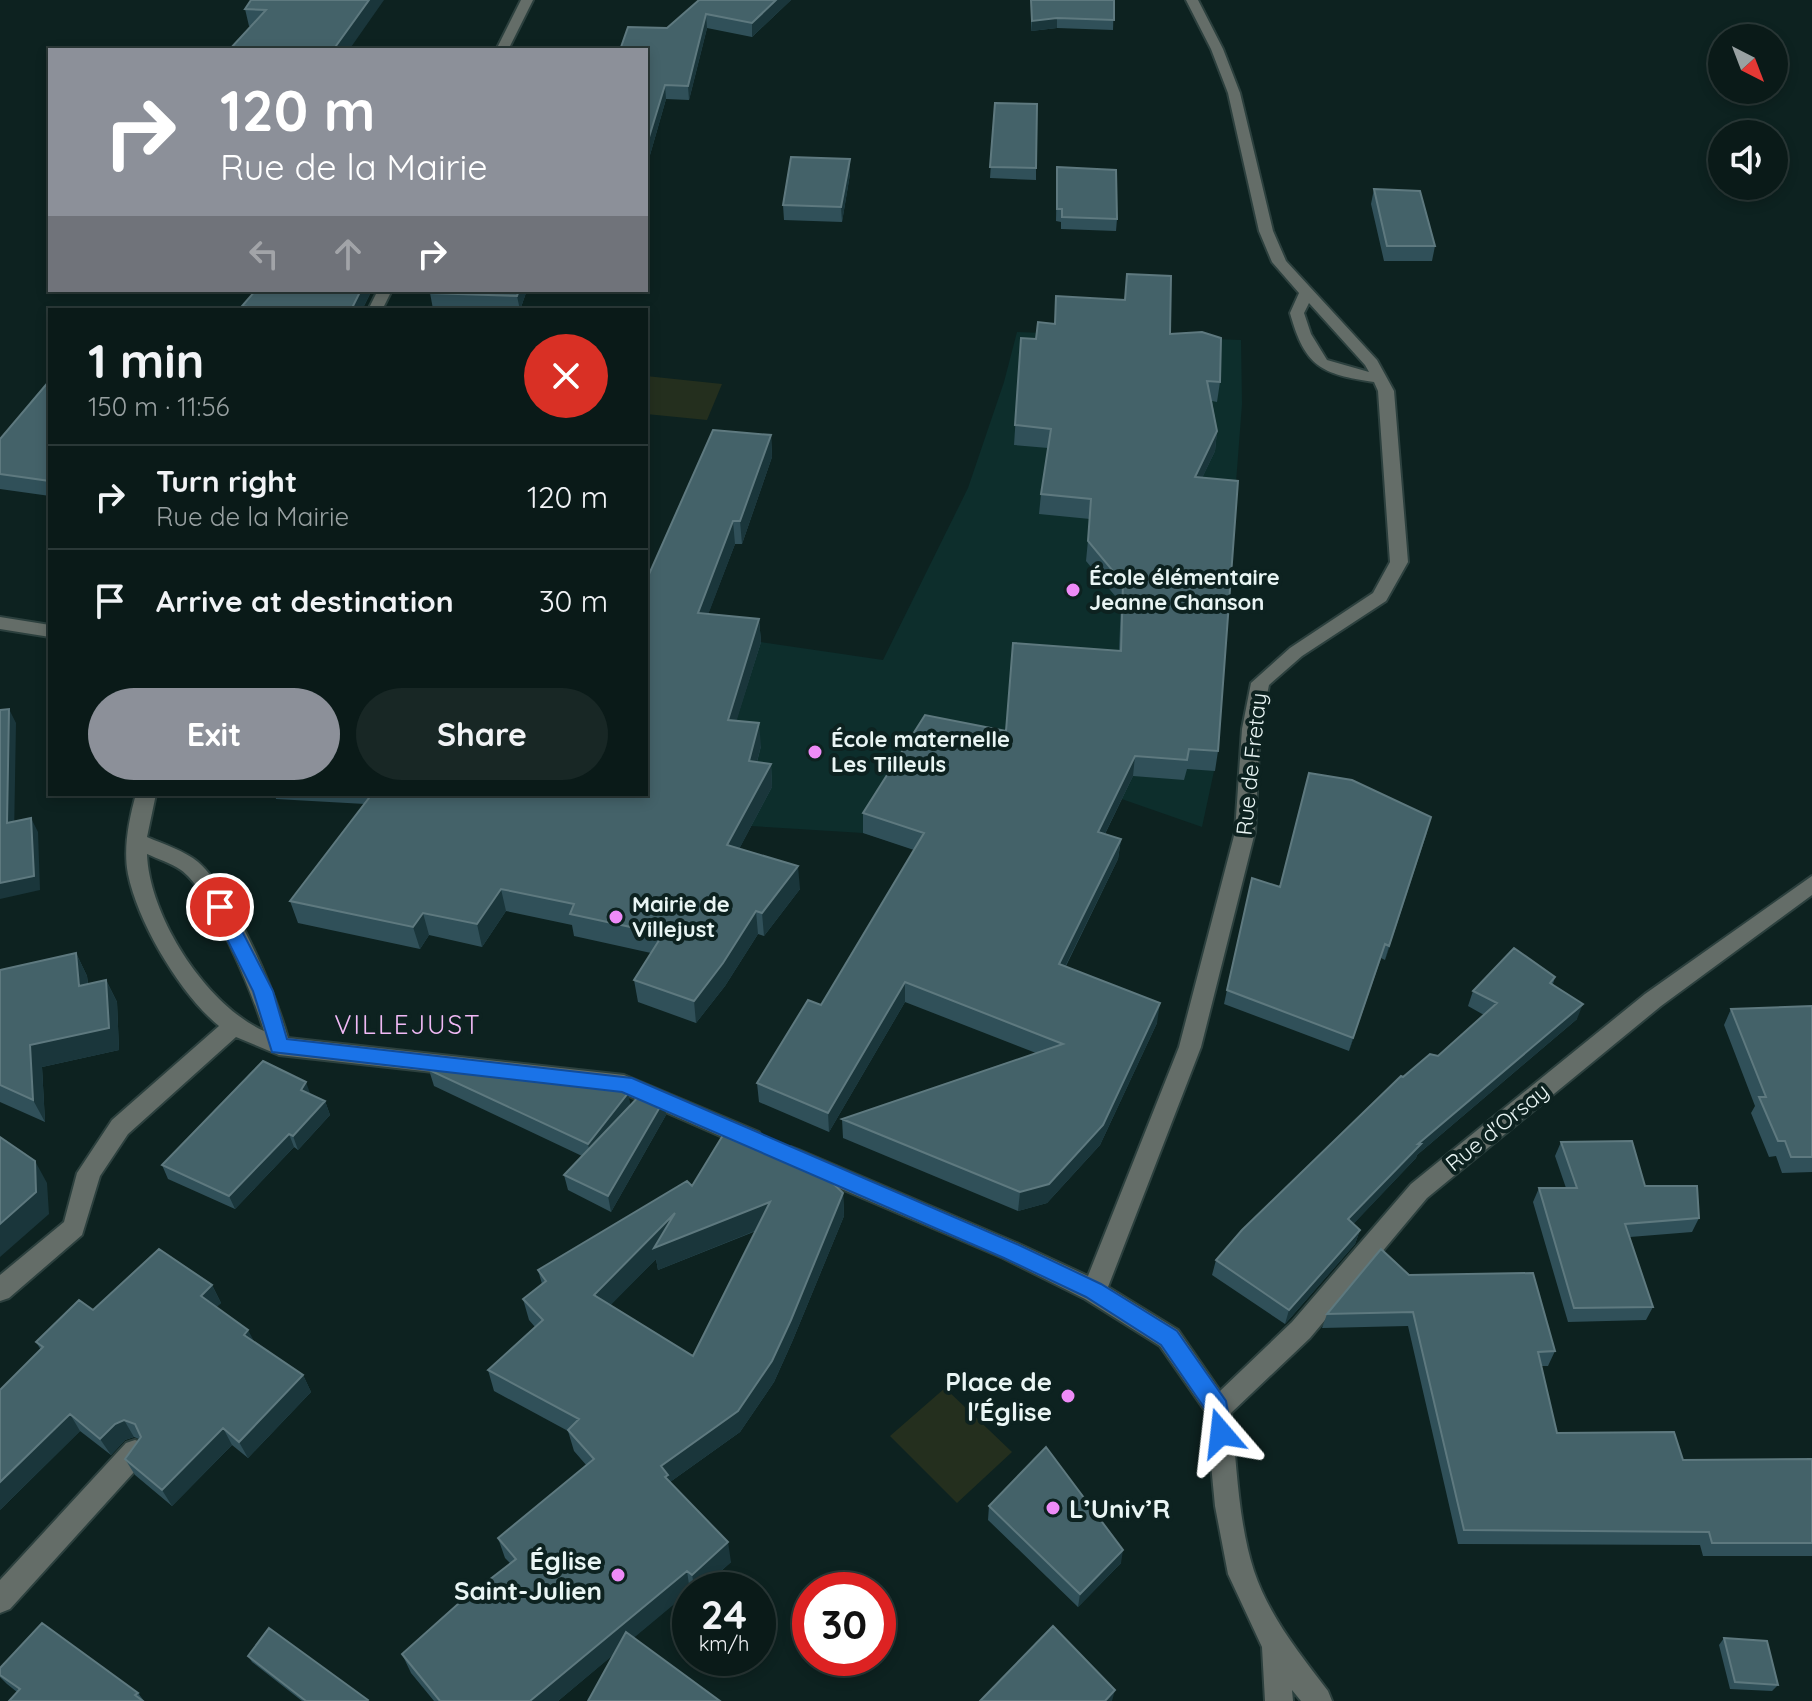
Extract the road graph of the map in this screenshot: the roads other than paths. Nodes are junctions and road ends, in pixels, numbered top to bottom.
1 (527, 0) edge
2 (1192, 0) edge
3 (503, 48) edge
4 (1307, 292) junction
5 (1379, 378) junction
6 (0, 623) edge
7 (48, 631) edge
8 (145, 796) edge
9 (138, 841) junction
10 (1812, 884) edge
11 (234, 1026) junction
12 (279, 1046) junction
13 (0, 1290) edge
14 (1094, 1291) junction
15 (1218, 1409) junction
16 (135, 1452) edge
17 (0, 1600) edge
18 (1276, 1646) junction
19 (1279, 1701) edge
20 (1318, 1701) edge

1 - 3 street
2 - 4 street, Rue de Fretay
4 - 5 street, Rue de Fretay
4 - 5 street
5 - 14 street, Rue de Fretay
6 - 7 street
8 - 9 street
9 - 11 street
9 - 12 street
10 - 15 street, Rue d'Orsay
11 - 12 street
11 - 13 street
12 - 14 street
14 - 15 street
15 - 18 street
16 - 17 street
18 - 19 street
18 - 20 street

